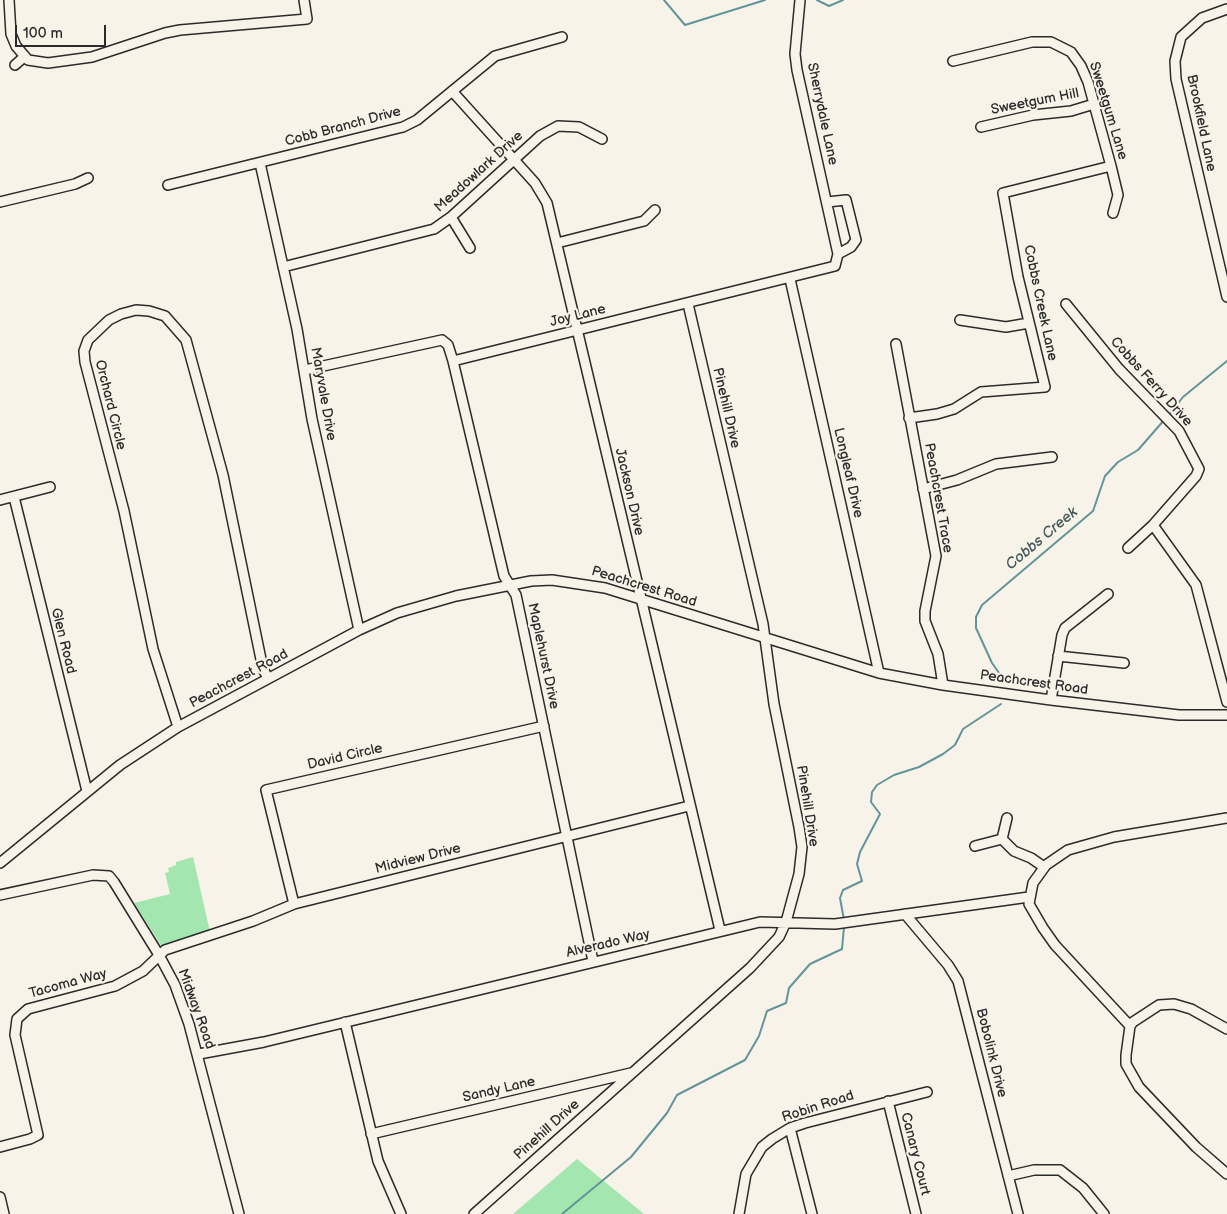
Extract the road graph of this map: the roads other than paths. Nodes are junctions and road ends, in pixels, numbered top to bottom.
1 (9, 0) edge
2 (304, 0) edge
3 (800, 0) edge
4 (1227, 9) edge
5 (562, 37) dead end
6 (24, 57) junction
7 (953, 61) dead end
8 (15, 65) dead end
9 (452, 91) junction
10 (1094, 104) junction
11 (981, 127) dead end
12 (602, 139) dead end
13 (514, 160) junction
14 (260, 163) junction
15 (1111, 166) junction
16 (88, 178) dead end
17 (168, 185) dead end
18 (0, 202) edge
19 (826, 202) junction
20 (655, 210) dead end
21 (1113, 213) dead end
22 (451, 218) junction
23 (557, 243) junction
24 (470, 248) dead end
25 (838, 254) junction
26 (283, 267) junction
27 (790, 278) junction
28 (1227, 298) edge
29 (688, 304) junction
30 (1066, 304) dead end
31 (960, 320) dead end
32 (1029, 323) junction
33 (577, 330) junction
34 (896, 344) dead end
35 (454, 361) junction
36 (305, 370) junction
37 (909, 418) junction
38 (1052, 456) dead end
39 (50, 487) dead end
40 (923, 489) junction
41 (14, 497) junction
42 (0, 500) edge
43 (1153, 525) junction
44 (1128, 548) dead end
45 (509, 584) junction
46 (1108, 594) dead end
47 (640, 599) junction
48 (359, 630) junction
49 (764, 639) junction
50 (1058, 656) junction
51 (1124, 663) dead end
52 (879, 673) junction
53 (268, 678) junction
54 (943, 685) junction
55 (1051, 700) junction
56 (1227, 702) edge
57 (1227, 715) edge
58 (544, 726) junction
59 (178, 727) junction
60 (87, 791) junction
61 (689, 806) junction
62 (1007, 818) dead end
63 (1227, 818) edge
64 (568, 836) junction
65 (1002, 839) junction
66 (975, 846) dead end
67 (0, 863) edge
68 (1044, 867) junction
69 (0, 895) edge
70 (1030, 897) junction
71 (294, 904) junction
72 (906, 914) junction
73 (786, 922) junction
74 (720, 930) junction
75 (159, 955) junction
76 (593, 961) junction
77 (345, 1022) junction
78 (1130, 1026) junction
79 (1227, 1029) edge
80 (199, 1054) junction
81 (633, 1072) junction
82 (927, 1092) dead end
83 (888, 1101) junction
84 (790, 1128) junction
85 (371, 1134) junction
86 (0, 1147) edge
87 (1227, 1174) edge
88 (1008, 1176) junction
89 (0, 1197) edge
90 (4, 1214) edge
91 (239, 1214) edge
92 (402, 1214) edge
93 (474, 1214) edge
94 (739, 1214) edge
95 (812, 1214) edge
96 (916, 1214) edge
97 (1018, 1214) edge
98 (1104, 1214) edge

1 - 6 street
2 - 6 street
3 - 19 street, Sherrydale Lane
4 - 28 street, Brookfield Lane
5 - 9 street, Cobb Branch Drive
6 - 8 street
7 - 10 street, Sweetgum Lane
9 - 13 street, Jackson Drive
9 - 14 street, Cobb Branch Drive
10 - 11 street, Sweetgum Hill
10 - 15 street, Sweetgum Lane
12 - 13 street, Meadowlark Drive
13 - 22 street, Meadowlark Drive
13 - 23 street, Jackson Drive
14 - 17 street, Cobb Branch Drive
14 - 26 street, Maryvale Drive
15 - 21 street, Sweetgum Lane
15 - 32 street, Cobbs Creek Lane
16 - 18 street
19 - 25 street, Sherrydale Lane
19 - 25 street
20 - 23 street
22 - 24 street
22 - 26 street, Meadowlark Drive
23 - 33 street, Jackson Drive
25 - 27 street, Joy Lane
26 - 36 street, Maryvale Drive
27 - 29 street, Joy Lane
27 - 52 street, Longleaf Drive
29 - 33 street, Joy Lane
29 - 49 street, Pinehill Drive
30 - 43 street, Cobbs Ferry Drive
31 - 32 street
32 - 37 street, Cobbs Creek Lane
33 - 35 street, Joy Lane
33 - 47 street, Jackson Drive
34 - 37 street, Peachcrest Trace
35 - 36 street
35 - 45 street, Maplehurst Drive
36 - 48 street, Maryvale Drive
37 - 40 street, Peachcrest Trace
38 - 40 street
39 - 41 street
40 - 54 street, Peachcrest Trace
41 - 42 street
41 - 60 street, Glen Road
43 - 44 street, Cobbs Ferry Drive
43 - 56 street
45 - 47 street, Peachcrest Road
45 - 48 street, Peachcrest Road
45 - 58 street, Maplehurst Drive
46 - 50 street
47 - 49 street, Peachcrest Road
47 - 61 street, Jackson Drive
48 - 53 street, Peachcrest Road
49 - 52 street, Peachcrest Road
49 - 73 street, Pinehill Drive
50 - 51 street
50 - 55 street
52 - 54 street, Peachcrest Road
53 - 59 street, Peachcrest Road
53 - 59 street, Orchard Circle
54 - 55 street, Peachcrest Road
55 - 57 street, Peachcrest Road
58 - 64 street, Maplehurst Drive
58 - 71 street, David Circle
59 - 60 street, Peachcrest Road
60 - 67 street, Peachcrest Road
61 - 64 street, Midview Drive
61 - 74 street, Jackson Drive
62 - 65 street
63 - 68 street
64 - 71 street, Midview Drive
64 - 76 street, Maplehurst Drive
65 - 66 street
65 - 68 street
68 - 70 street
69 - 75 street, Midway Road
70 - 72 street, Alverado Way
70 - 78 street
71 - 75 street, Midview Drive
72 - 73 street, Alverado Way
72 - 88 street, Bobolink Drive
73 - 74 street, Alverado Way
73 - 81 street, Pinehill Drive
74 - 76 street, Alverado Way
75 - 80 street, Midway Road
75 - 86 street, Tacoma Way
76 - 77 street, Alverado Way
77 - 80 street, Alverado Way
77 - 85 street
78 - 79 street
78 - 87 street
80 - 91 street, Midway Road
81 - 85 street, Sandy Lane
81 - 93 street, Pinehill Drive
82 - 83 street, Robin Road
83 - 84 street, Robin Road
83 - 96 street, Canary Court
84 - 94 street, Robin Road
84 - 95 street
85 - 92 street
88 - 97 street, Bobolink Drive
88 - 98 street
89 - 90 street

